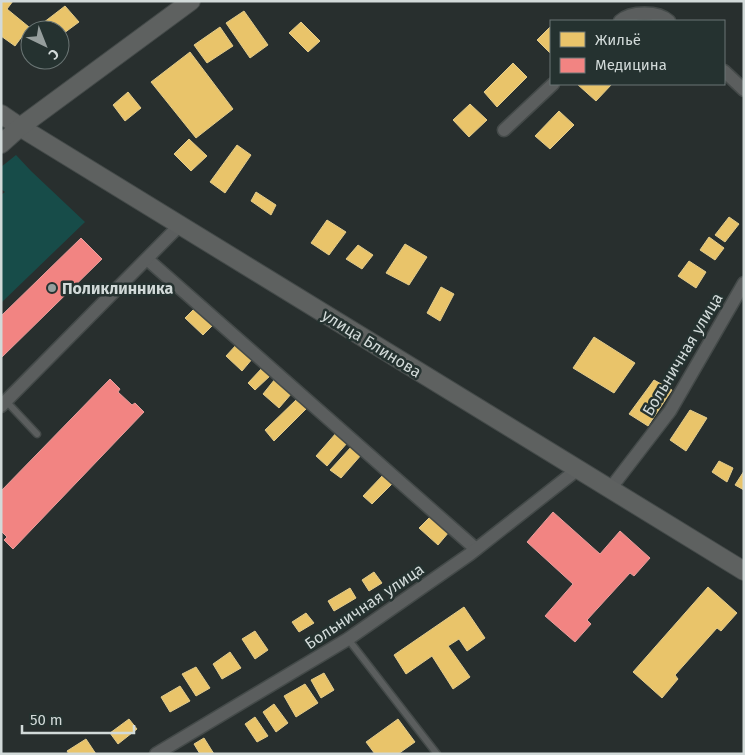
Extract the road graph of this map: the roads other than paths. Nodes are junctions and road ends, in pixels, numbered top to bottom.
1 (191, 1) edge
2 (621, 20) edge
3 (668, 20) edge
4 (725, 72) edge
5 (552, 85) edge
6 (744, 90) edge
7 (1, 114) edge
8 (20, 127) junction
9 (504, 130) dead end
10 (1, 144) edge
11 (180, 225) junction
12 (147, 259) junction
13 (744, 283) edge
14 (4, 403) edge
15 (37, 434) dead end
16 (578, 469) junction
17 (610, 489) junction
18 (476, 549) junction
19 (744, 571) edge
20 (348, 639) junction
21 (156, 754) edge
22 (437, 754) edge

1 - 8 main road
2 - 3 street
4 - 6 street
5 - 9 street
7 - 8 main road, улица Блинова
8 - 10 main road
8 - 11 main road, улица Блинова
11 - 12 street
11 - 16 main road, улица Блинова
12 - 14 street
12 - 18 street
13 - 17 street, Больничная улица
14 - 15 lane
16 - 17 main road, улица Блинова
16 - 18 street, Больничная улица
17 - 19 main road, улица Блинова
18 - 20 street, Больничная улица
20 - 21 street, Больничная улица
20 - 22 lane

